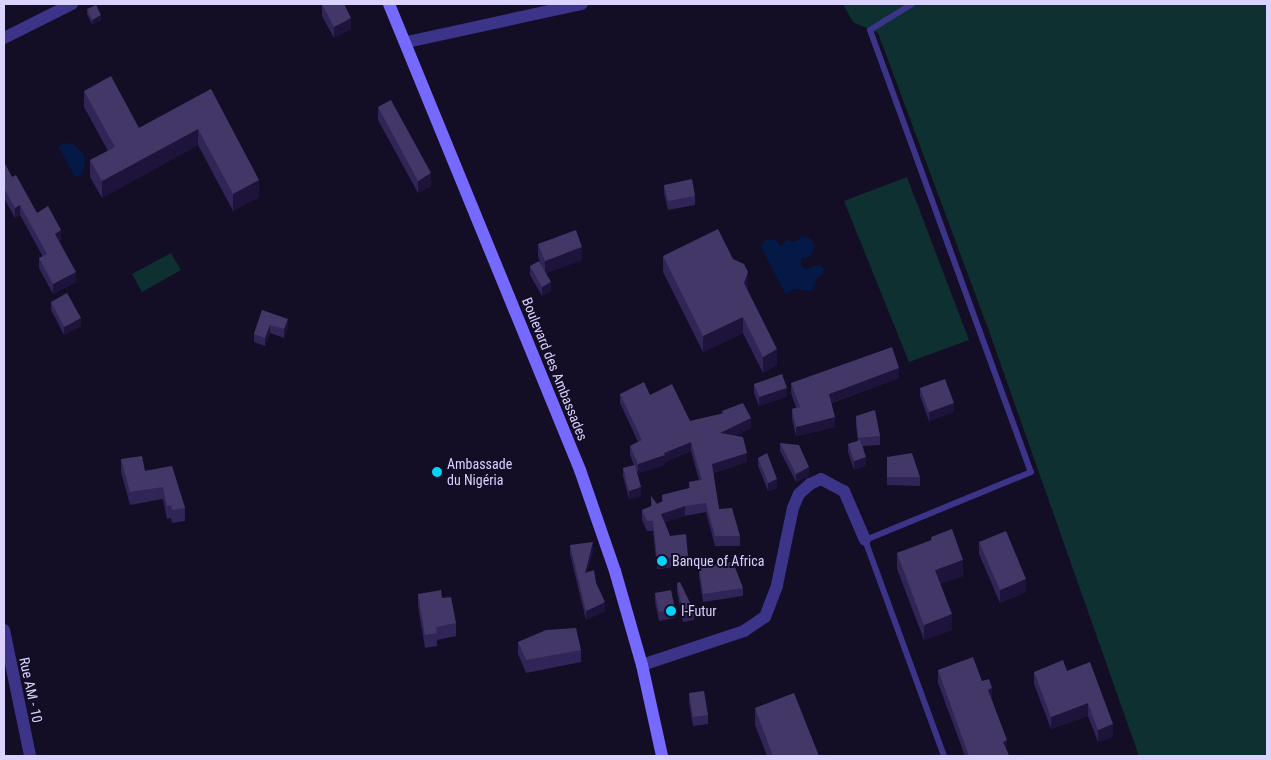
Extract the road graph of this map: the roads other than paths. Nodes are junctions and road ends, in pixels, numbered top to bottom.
1 (72, 4) edge
2 (390, 4) edge
3 (582, 4) edge
4 (912, 4) edge
5 (4, 38) edge
6 (407, 42) junction
7 (865, 540) junction
8 (4, 630) edge
9 (642, 665) junction
10 (30, 756) edge
11 (662, 756) edge
12 (944, 756) edge

1 - 5 street
2 - 6 main road, Boulevard des Ambassades
3 - 6 street
4 - 7 lane
6 - 9 main road, Boulevard des Ambassades
7 - 9 street
7 - 12 lane
8 - 10 street, Rue AM - 10
9 - 11 main road, Boulevard des Ambassades

